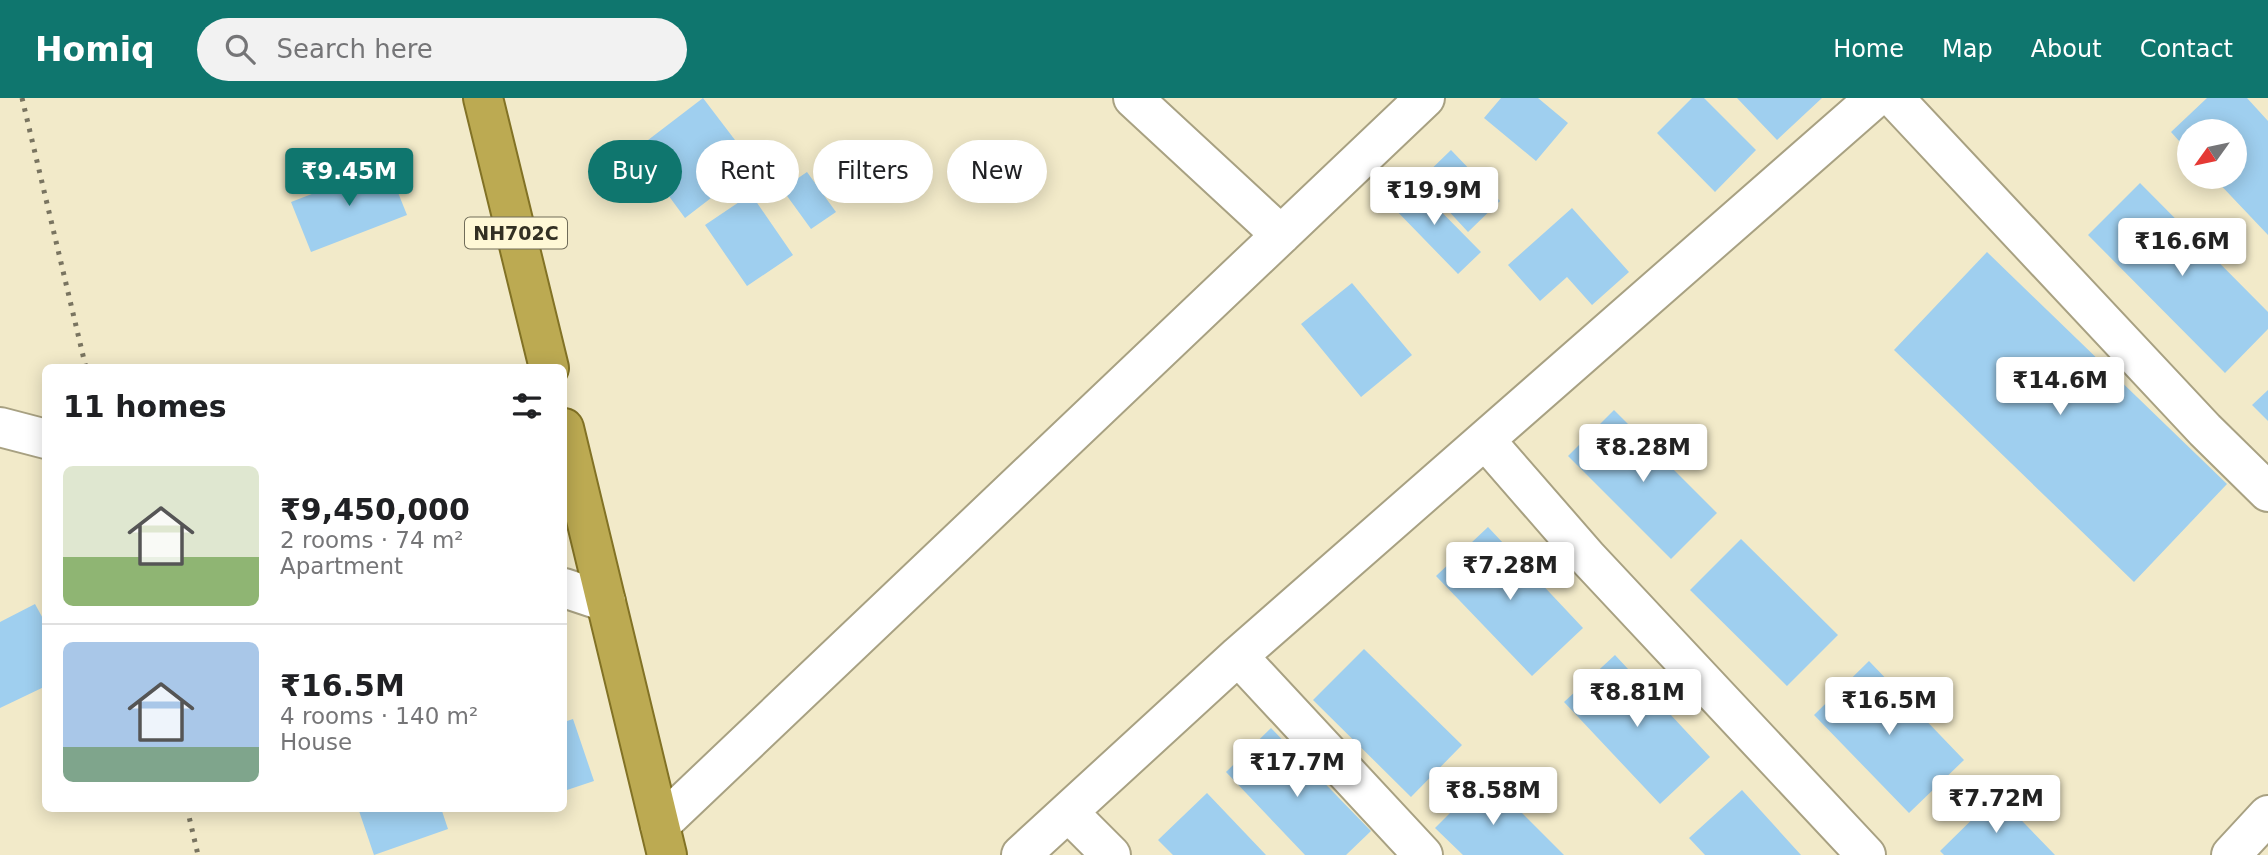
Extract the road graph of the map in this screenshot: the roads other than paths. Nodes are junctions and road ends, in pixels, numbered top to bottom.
1 (483, 98) edge
2 (1133, 98) edge
3 (1425, 98) edge
4 (1875, 98) edge
5 (1894, 98) edge
6 (1281, 235) junction
7 (548, 364) edge
8 (0, 427) edge
9 (42, 438) edge
10 (567, 440) edge
11 (1486, 441) junction
12 (2268, 492) edge
13 (567, 589) edge
14 (606, 602) junction
15 (1238, 656) junction
16 (1068, 812) junction
17 (2268, 815) edge
18 (663, 840) edge
19 (1021, 855) edge
20 (1111, 855) edge
21 (1423, 855) edge
22 (1866, 855) edge
23 (2231, 855) edge

1 - 7 highway, NH702C
2 - 6 street
3 - 6 street
4 - 11 street
5 - 12 street
6 - 18 street
8 - 9 street
10 - 14 highway
11 - 15 street
11 - 22 street
13 - 14 street
14 - 18 highway
15 - 16 street
15 - 21 street
16 - 19 street
16 - 20 street
17 - 23 street

